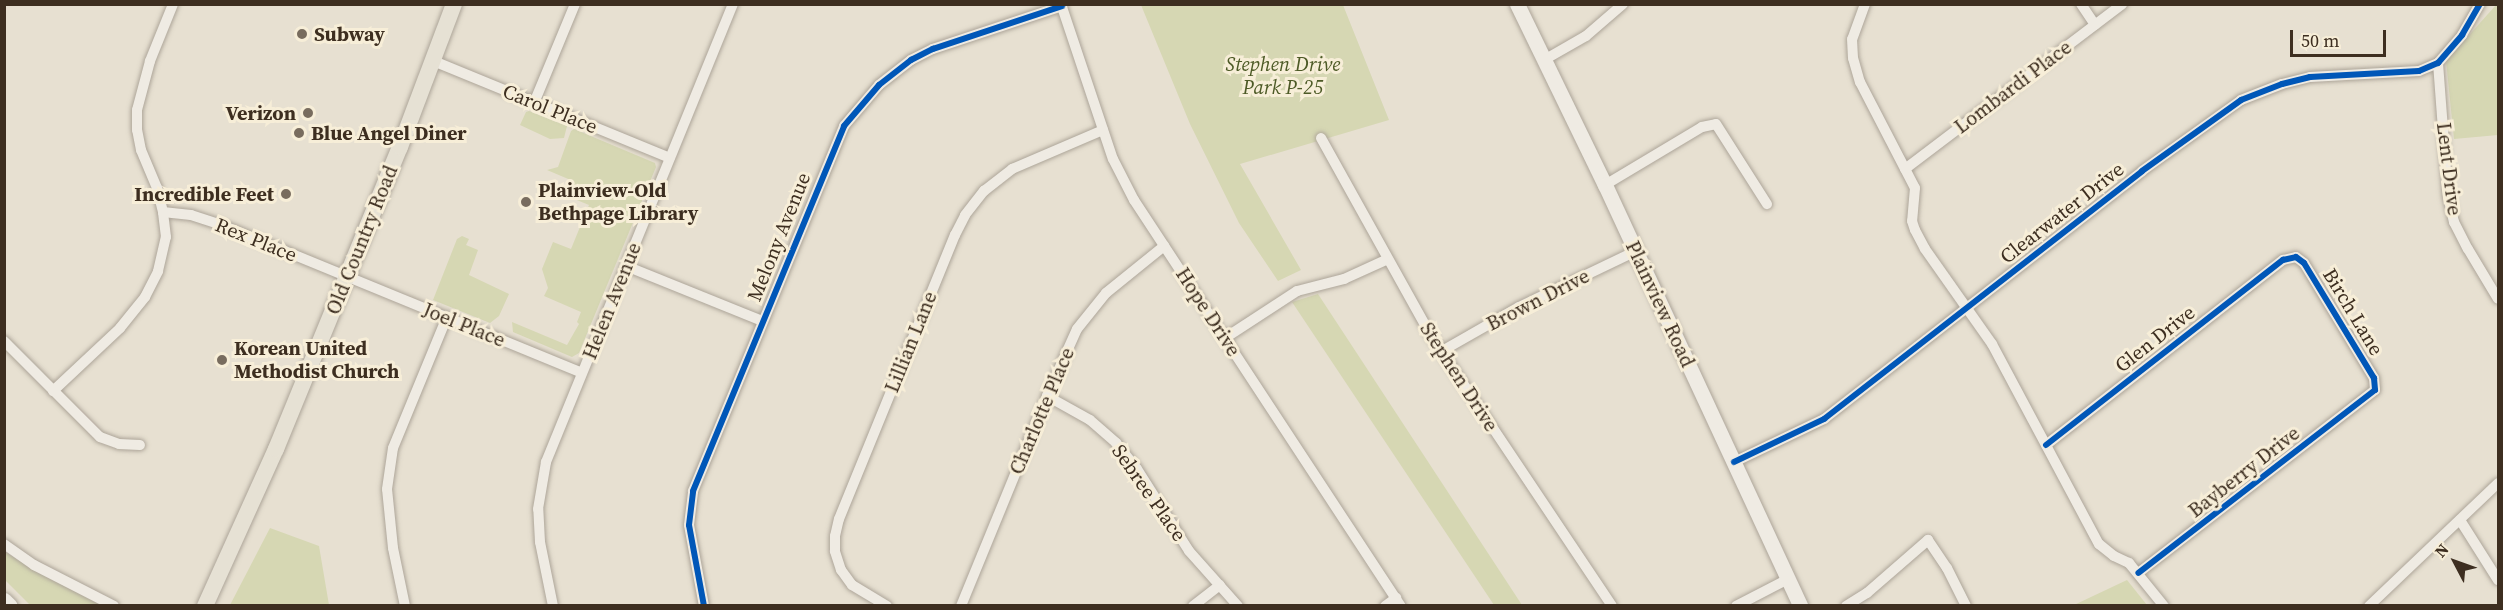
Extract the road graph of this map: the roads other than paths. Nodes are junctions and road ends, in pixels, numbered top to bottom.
1 (173, 4) edge
2 (454, 4) edge
3 (574, 4) edge
4 (733, 4) edge
5 (1517, 4) edge
6 (1623, 4) edge
7 (1865, 4) edge
8 (2081, 4) edge
9 (2122, 4) edge
10 (2480, 4) edge
11 (1062, 5) edge
12 (2095, 25) junction
13 (431, 60) junction
14 (1544, 60) junction
15 (2438, 63) junction
16 (534, 103) junction
17 (1103, 130) junction
18 (1321, 138) dead end
19 (670, 158) junction
20 (1905, 169) junction
21 (1605, 185) junction
22 (1767, 204) dead end
23 (163, 212) junction
24 (1164, 246) junction
25 (1636, 250) junction
26 (1388, 259) junction
27 (2283, 260) joint
28 (626, 267) junction
29 (347, 276) junction
30 (2499, 299) edge
31 (1966, 308) junction
32 (447, 317) junction
33 (762, 321) junction
34 (1225, 339) junction
35 (4, 341) edge
36 (1442, 351) junction
37 (582, 373) junction
38 (53, 391) junction
39 (1047, 396) junction
40 (2369, 397) joint
41 (140, 445) dead end
42 (2046, 445) junction
43 (1734, 462) junction
44 (2499, 483) edge
45 (2460, 520) junction
46 (4, 544) edge
47 (2138, 573) junction
48 (1788, 579) junction
49 (2499, 580) edge
50 (1220, 585) junction
51 (4, 600) edge
52 (1399, 602) edge
53 (10, 606) edge
54 (114, 606) edge
55 (205, 606) edge
56 (405, 606) edge
57 (554, 606) edge
58 (704, 606) edge
59 (887, 606) edge
60 (961, 606) edge
61 (1193, 606) edge
62 (1238, 606) edge
63 (1385, 606) edge
64 (1612, 606) edge
65 (1736, 606) edge
66 (1800, 606) edge
67 (1846, 606) edge
68 (1966, 606) edge
69 (2164, 606) edge
70 (2369, 606) edge

1 - 23 street
2 - 13 main road, Old Country Road
3 - 16 street
4 - 19 street, Helen Avenue
5 - 14 main road, Plainview Road
6 - 14 street
7 - 20 street
8 - 12 street
9 - 12 street, Lombardi Place
10 - 15 street
11 - 17 street, Hope Drive
11 - 33 street, Melony Avenue
12 - 20 street, Lombardi Place
13 - 16 street, Carol Place
13 - 29 main road, Old Country Road
14 - 21 main road, Plainview Road
15 - 30 street, Lent Drive
15 - 31 street, Clearwater Drive
16 - 19 street, Carol Place
17 - 24 street, Hope Drive
17 - 59 street, Lillian Lane
18 - 26 street, Stephen Drive
19 - 28 street, Helen Avenue
20 - 31 street
21 - 22 street
21 - 25 main road, Plainview Road
23 - 29 street, Rex Place
23 - 38 street
24 - 34 street, Hope Drive
24 - 39 street, Charlotte Place
25 - 36 street, Brown Drive
25 - 43 main road, Plainview Road
26 - 34 street
26 - 36 street, Stephen Drive
27 - 40 street, Birch Lane
27 - 42 street, Glen Drive
28 - 33 street
28 - 37 street, Helen Avenue
29 - 32 street, Joel Place
29 - 55 main road, Old Country Road
31 - 42 street
31 - 43 street, Clearwater Drive
32 - 37 street, Joel Place
32 - 56 street
33 - 58 street, Melony Avenue
34 - 52 street, Hope Drive
35 - 38 street
36 - 64 street, Stephen Drive
37 - 57 street, Helen Avenue
38 - 41 street
39 - 50 street, Sebree Place
39 - 60 street, Charlotte Place
40 - 47 street, Bayberry Drive
42 - 47 street
43 - 48 main road, Plainview Road
44 - 45 street
45 - 49 street
45 - 70 street
46 - 54 street
47 - 69 street
48 - 65 street
48 - 66 main road, Plainview Road
50 - 61 street
50 - 62 street, Sebree Place
51 - 53 main road
52 - 63 street
67 - 68 street

